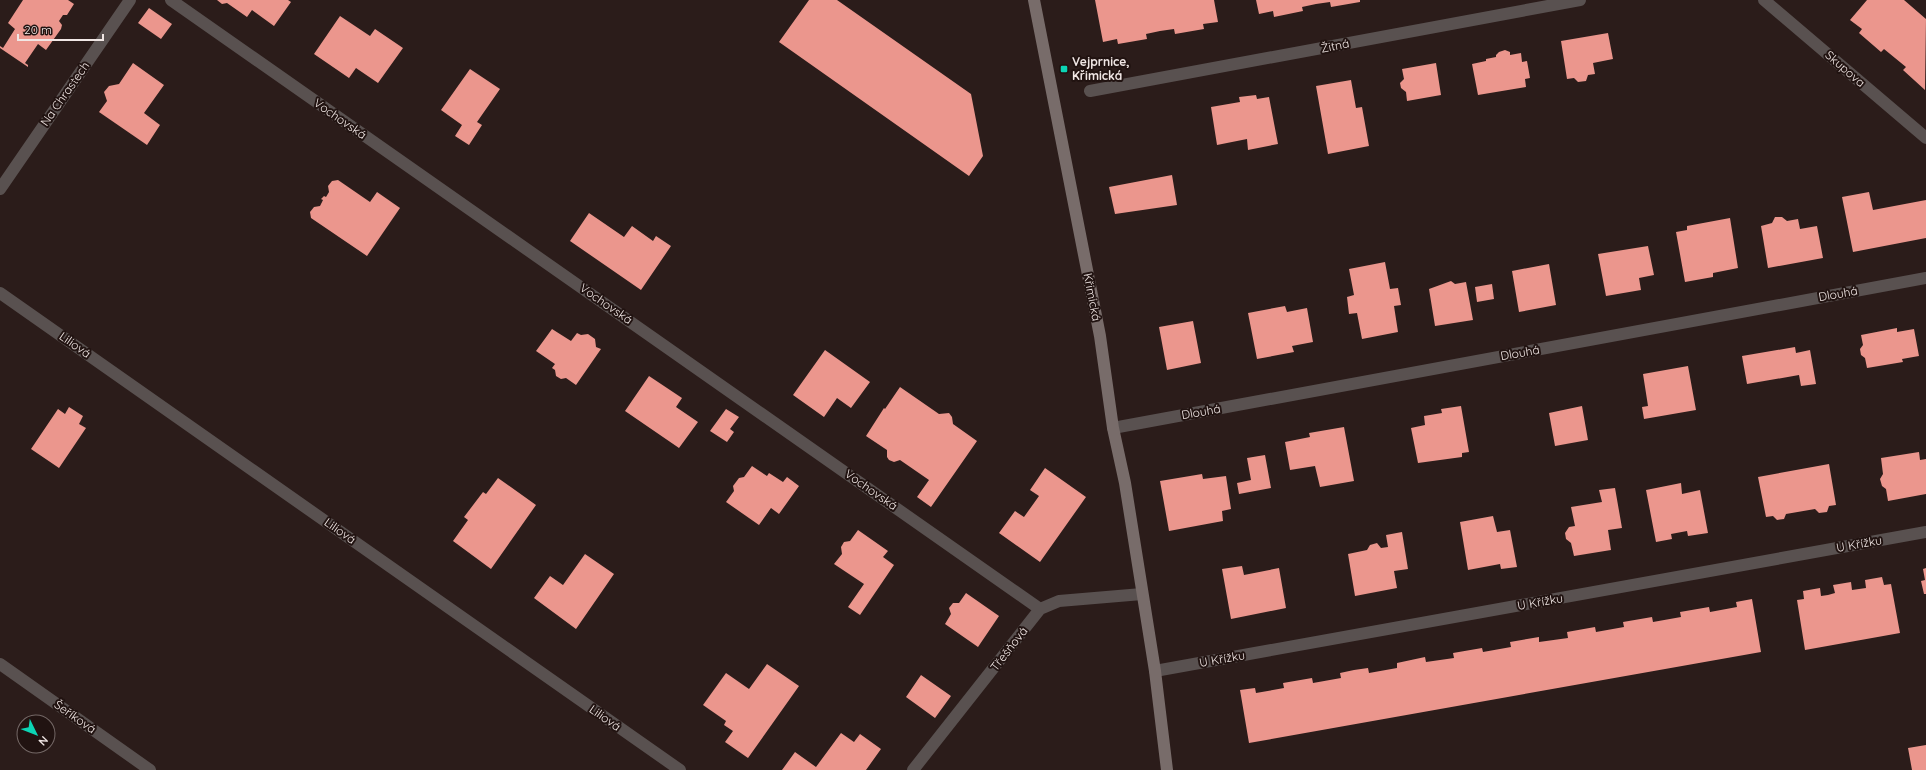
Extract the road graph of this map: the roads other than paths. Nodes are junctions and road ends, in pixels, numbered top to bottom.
1 (130, 0) edge
2 (171, 0) edge
3 (1034, 0) edge
4 (1580, 0) edge
5 (1764, 0) edge
6 (1090, 91) dead end
7 (1926, 138) edge
8 (0, 188) edge
9 (1926, 278) edge
10 (0, 293) edge
11 (1113, 428) junction
12 (1926, 532) edge
13 (1142, 594) junction
14 (1040, 609) junction
15 (0, 664) edge
16 (1155, 671) junction
17 (150, 770) edge
18 (680, 770) edge
19 (913, 770) edge
20 (1166, 770) edge

1 - 8 street, Na Chrastech
2 - 14 street, Vochovská
3 - 11 street, Křimická
4 - 6 street, Žitná
5 - 7 street, Skupova
9 - 11 street, Dlouhá
10 - 18 street, Liliová
11 - 13 street, Křimická
12 - 16 street, U Křížku
13 - 14 street, Třešňová
13 - 16 street, Křimická
14 - 19 street, Třešňová
15 - 17 street, Šeříková
16 - 20 street, Křimická

